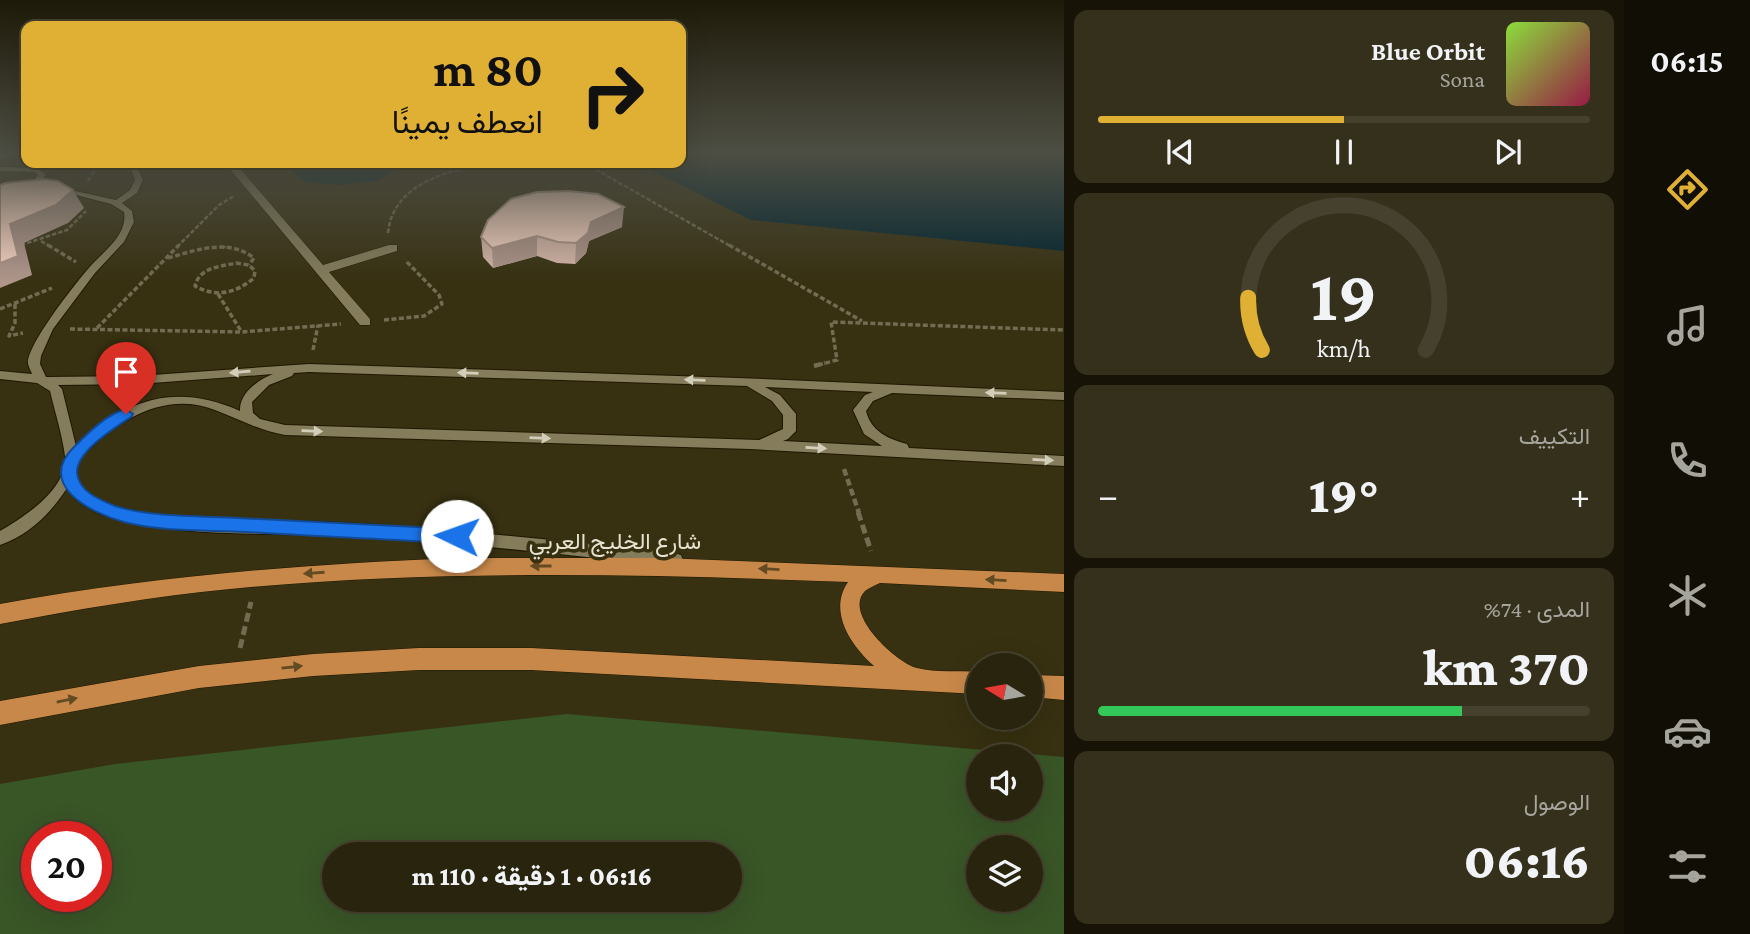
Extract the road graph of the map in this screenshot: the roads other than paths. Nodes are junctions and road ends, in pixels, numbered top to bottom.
1 (83, 196) edge
2 (128, 196) edge
3 (258, 196) edge
4 (117, 203) junction
5 (393, 248) road end
6 (321, 270) junction
7 (365, 322) road end
8 (309, 368) junction
9 (0, 376) edge
10 (44, 380) junction
11 (738, 382) junction
12 (897, 389) junction
13 (1064, 396) edge
14 (260, 425) junction
15 (750, 444) junction
16 (931, 454) junction
17 (1064, 461) edge
18 (71, 466) junction
19 (0, 538) edge
20 (739, 568) junction
21 (879, 575) junction
22 (1064, 583) edge
23 (0, 614) edge
24 (914, 678) junction
25 (966, 681) edge
26 (1043, 687) edge
27 (1064, 688) edge
28 (0, 713) edge

1 - 4 lane
2 - 4 lane
3 - 6 street
4 - 10 lane
5 - 6 street
6 - 7 street
8 -> 10 lane
11 -> 8 lane
8 - 14 lane
9 - 10 lane
10 - 18 lane
11 - 12 lane
11 - 15 lane
13 -> 12 lane
12 - 16 lane
14 -> 15 lane
14 - 18 lane
15 -> 16 lane
16 -> 17 lane
18 - 19 lane
18 - 20 lane
21 -> 20 main road, شارع الخليج العربي
20 -> 23 main road, شارع الخليج العربي
22 -> 21 main road, شارع الخليج العربي
21 - 24 main road
24 - 25 main road
28 -> 24 main road
26 - 27 main road

